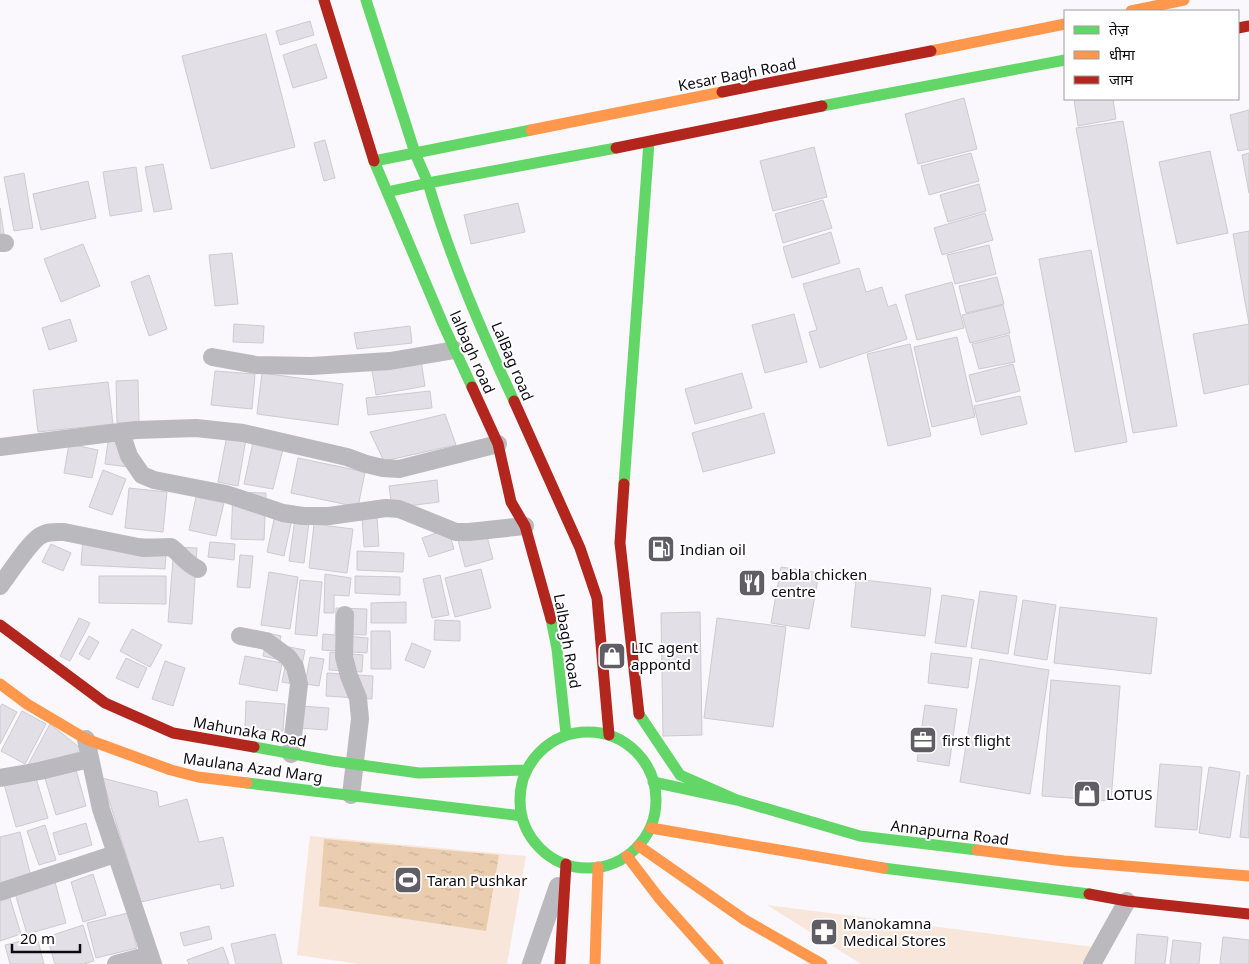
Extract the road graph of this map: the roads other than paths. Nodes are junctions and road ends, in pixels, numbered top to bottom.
1 (324, 0) edge
2 (366, 0) edge
3 (1184, 0) edge
4 (1136, 10) edge
5 (1064, 24) edge
6 (1064, 60) edge
7 (648, 142) junction
8 (415, 153) junction
9 (374, 161) junction
10 (428, 183) junction
11 (387, 192) junction
12 (455, 350) junction
13 (212, 357) dead end
14 (121, 432) junction
15 (498, 444) junction
16 (0, 447) edge
17 (525, 526) junction
18 (620, 543) junction
19 (612, 561) dead end
20 (198, 569) dead end
21 (605, 580) dead end
22 (0, 586) edge
23 (597, 598) junction
24 (345, 615) dead end
25 (0, 625) edge
26 (240, 636) dead end
27 (0, 684) edge
28 (566, 734) junction
29 (609, 734) junction
30 (86, 739) junction
31 (291, 754) junction
32 (89, 759) junction
33 (356, 764) junction
34 (526, 770) junction
35 (0, 778) edge
36 (654, 782) junction
37 (351, 796) junction
38 (737, 800) junction
39 (522, 816) junction
40 (651, 828) junction
41 (639, 846) junction
42 (115, 854) junction
43 (626, 856) junction
44 (566, 864) junction
45 (598, 867) junction
46 (1249, 876) edge
47 (0, 892) edge
48 (1127, 901) junction
49 (1249, 914) edge
50 (151, 959) edge
51 (116, 964) edge
52 (531, 964) edge
53 (560, 964) edge
54 (595, 964) edge
55 (718, 964) edge
56 (822, 964) edge
57 (1092, 964) edge

1 - 9 main road
2 - 8 main road
3 - 4 main road
5 - 8 main road, Kesar Bagh Road
6 - 7 main road
7 - 10 main road
7 - 18 main road
8 - 9 main road, Kesar Bagh Road
8 - 10 main road, LalBag road
9 - 11 main road, lalbagh road
10 - 11 main road
10 - 23 main road, LalBag road
11 - 12 main road, lalbagh road
12 - 13 street
12 - 15 main road, lalbagh road
14 - 15 street
14 - 16 street
14 - 17 street
15 - 17 main road, lalbagh road
17 - 28 main road, Lalbagh Road
18 - 19 main road
18 - 38 main road
20 - 22 street
21 - 23 main road
23 - 29 main road, LalBag road
24 - 33 street
25 - 31 main road, Mahunaka Road
26 - 31 street
27 - 30 main road, Maulana Azad Marg
28 - 29 main road
28 - 34 main road
29 - 36 main road
30 - 32 street
30 - 37 main road, Maulana Azad Marg
31 - 33 main road, Mahunaka Road
32 - 35 street
32 - 42 street
33 - 34 main road, Mahunaka Road
33 - 37 street
34 - 39 main road
36 - 38 main road, Annapurna Road
36 - 40 main road
37 - 39 main road, Maulana Azad Marg
38 - 46 main road, Annapurna Road
39 - 44 main road
40 - 41 main road
40 - 48 main road
41 - 43 main road
41 - 56 main road
42 - 47 street
42 - 50 street
43 - 45 main road
43 - 55 main road
44 - 45 main road
44 - 52 street
44 - 53 main road
45 - 54 main road
48 - 49 main road
48 - 57 street
50 - 51 street

